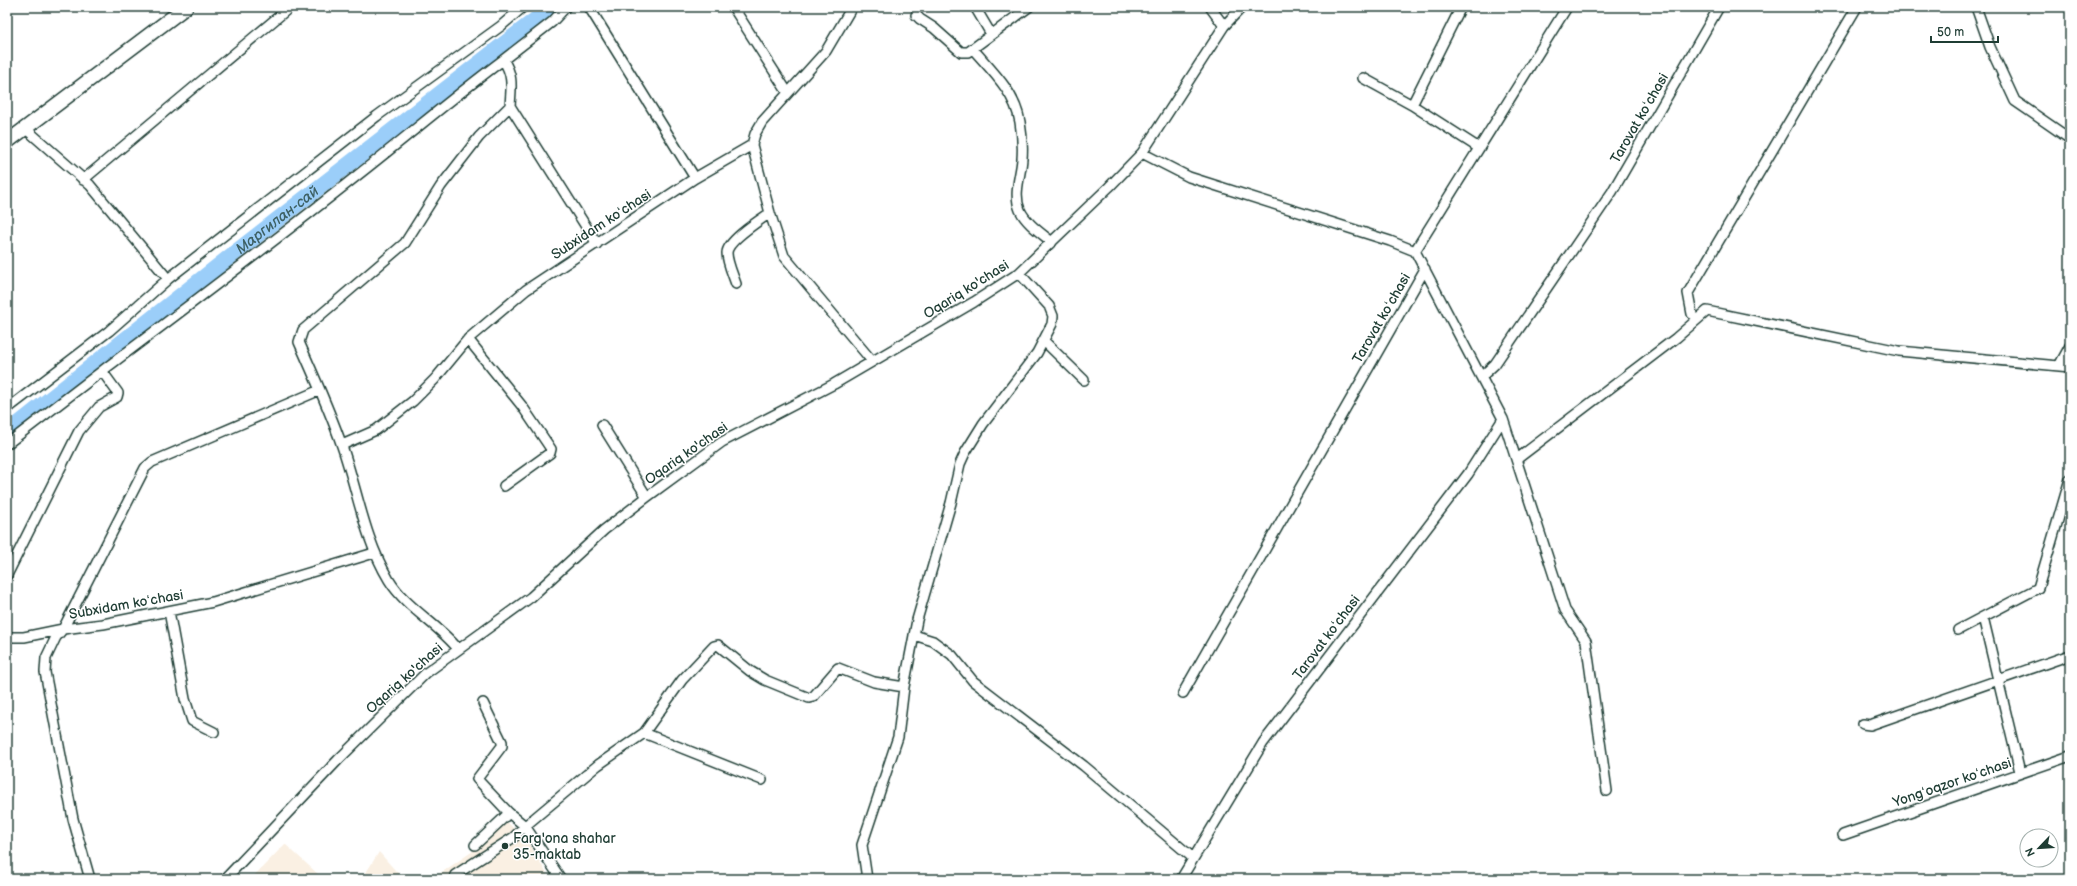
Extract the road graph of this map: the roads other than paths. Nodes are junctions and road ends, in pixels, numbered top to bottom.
1 (186, 7) edge
2 (290, 7) edge
3 (523, 7) edge
4 (566, 7) edge
5 (589, 7) edge
6 (733, 7) edge
7 (852, 7) edge
8 (975, 7) edge
9 (1029, 7) edge
10 (1210, 7) edge
11 (1242, 7) edge
12 (1461, 7) edge
13 (1567, 7) edge
14 (1720, 7) edge
15 (1857, 7) edge
16 (1976, 7) edge
17 (916, 15) dead end
18 (1224, 26) junction
19 (991, 34) junction
20 (973, 49) junction
21 (503, 60) junction
22 (1364, 78) dead end
23 (788, 93) junction
24 (1412, 104) junction
25 (510, 106) junction
26 (26, 128) junction
27 (2070, 139) edge
28 (7, 142) edge
29 (752, 145) junction
30 (1480, 148) junction
31 (1142, 153) junction
32 (695, 178) junction
33 (83, 180) junction
34 (770, 213) junction
35 (1052, 242) junction
36 (597, 244) junction
37 (1415, 251) junction
38 (1425, 269) junction
39 (1019, 273) junction
40 (168, 279) junction
41 (736, 284) dead end
42 (1692, 314) dead end
43 (468, 340) junction
44 (1044, 341) junction
45 (2070, 346) edge
46 (872, 361) junction
47 (2059, 366) junction
48 (2070, 367) edge
49 (102, 371) junction
50 (1481, 377) junction
51 (1084, 380) dead end
52 (320, 390) junction
53 (7, 409) edge
54 (1504, 419) junction
55 (602, 425) dead end
56 (7, 444) edge
57 (342, 445) junction
58 (1517, 459) junction
59 (2070, 479) edge
60 (504, 486) dead end
61 (647, 498) junction
62 (374, 553) junction
63 (7, 575) edge
64 (169, 611) junction
65 (1983, 617) junction
66 (63, 630) junction
67 (1958, 630) dead end
68 (914, 634) junction
69 (7, 637) edge
70 (458, 649) junction
71 (2070, 655) edge
72 (1998, 679) junction
73 (904, 687) junction
74 (1183, 693) dead end
75 (482, 704) dead end
76 (1863, 724) dead end
77 (214, 732) dead end
78 (644, 733) junction
79 (2070, 756) edge
80 (2020, 772) junction
81 (762, 780) dead end
82 (1607, 791) dead end
83 (509, 812) junction
84 (525, 826) junction
85 (1843, 835) dead end
86 (474, 845) dead end
87 (1193, 858) junction
88 (455, 875) dead end
89 (90, 879) edge
90 (225, 879) edge
91 (561, 879) edge
92 (867, 879) edge
93 (1181, 879) edge

1 - 26 main road
2 - 33 street
3 - 40 street
4 - 21 street
5 - 32 street
6 - 23 street
7 - 23 street
8 - 19 street
9 - 19 street
10 - 18 street
11 - 18 street, Oqariq ko'chasi
12 - 24 street
13 - 30 street
14 - 50 street, Tarovat koʻchasi
15 - 42 street
16 - 27 street
17 - 20 street
18 - 31 street, Oqariq ko'chasi
19 - 20 street
20 - 35 street
21 - 25 street
21 - 49 street
22 - 24 street
23 - 29 street
24 - 30 street
25 - 36 street
25 - 52 street
26 - 28 main road
26 - 33 street
29 - 32 street, Subxidam koʻchasi
29 - 34 street
30 - 37 street
31 - 35 street, Oqariq ko'chasi
31 - 37 street
32 - 36 street, Subxidam koʻchasi
33 - 40 street
34 - 41 street
34 - 46 street
35 - 39 street, Oqariq ko'chasi
36 - 43 street, Subxidam koʻchasi
37 - 38 street
38 - 50 street
38 - 74 street, Tarovat koʻchasi
39 - 44 street
39 - 46 street, Oqariq ko'chasi
40 - 53 street
43 - 57 street, Subxidam koʻchasi
43 - 60 street
44 - 51 street
44 - 68 street
45 - 47 street
46 - 61 street, Oqariq ko'chasi
47 - 48 street
47 - 58 street
49 - 56 street
49 - 63 street
50 - 54 street
52 - 57 street
52 - 66 street
54 - 58 street
54 - 87 street, Tarovat koʻchasi
55 - 61 street
57 - 62 street
58 - 82 street
59 - 65 street
61 - 70 street, Oqariq ko'chasi
62 - 64 street, Subxidam koʻchasi
62 - 70 street
64 - 66 street, Subxidam koʻchasi
64 - 77 street
65 - 67 street
65 - 72 street
66 - 69 street
66 - 89 street, Subxidam koʻchasi
68 - 73 street
68 - 87 street
70 - 90 street, Oqariq ko'chasi
71 - 72 street
72 - 76 street
72 - 80 street
73 - 78 street
73 - 92 street
75 - 83 street
78 - 81 street
78 - 84 street
79 - 80 street, Yongʻoqzor koʻchasi
80 - 85 street, Yongʻoqzor koʻchasi
83 - 84 street
83 - 86 street
84 - 88 street
84 - 91 street
87 - 93 street, Tarovat koʻchasi

